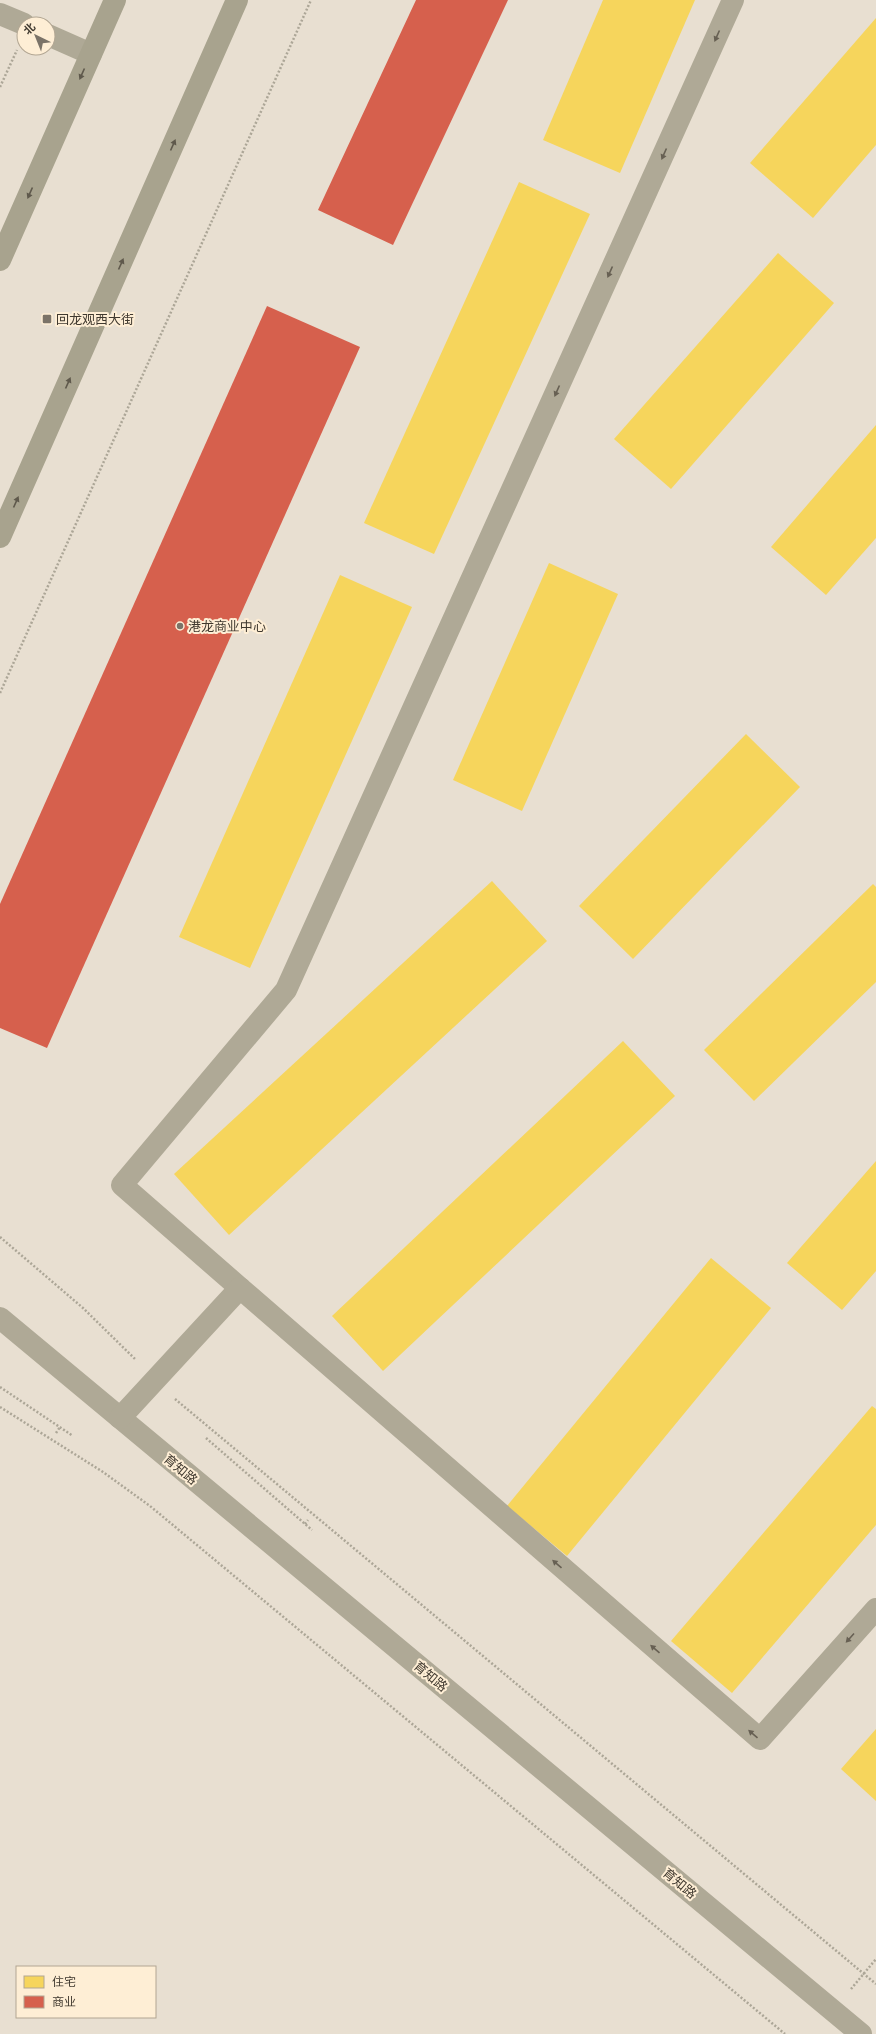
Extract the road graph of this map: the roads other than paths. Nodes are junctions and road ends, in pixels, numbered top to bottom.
1 (115, 0) edge
2 (237, 0) edge
3 (733, 0) edge
4 (0, 14) edge
5 (16, 21) edge
6 (56, 39) edge
7 (91, 54) junction
8 (0, 260) edge
9 (0, 537) edge
10 (240, 1288) junction
11 (0, 1318) edge
12 (120, 1418) junction
13 (876, 1609) edge
14 (861, 2034) edge

1 - 7 main road
9 -> 2 main road
3 -> 10 street
4 - 5 street
6 - 7 street
7 -> 8 main road
10 - 12 street
13 -> 10 street
11 - 12 street, 育知路
12 - 14 street, 育知路

